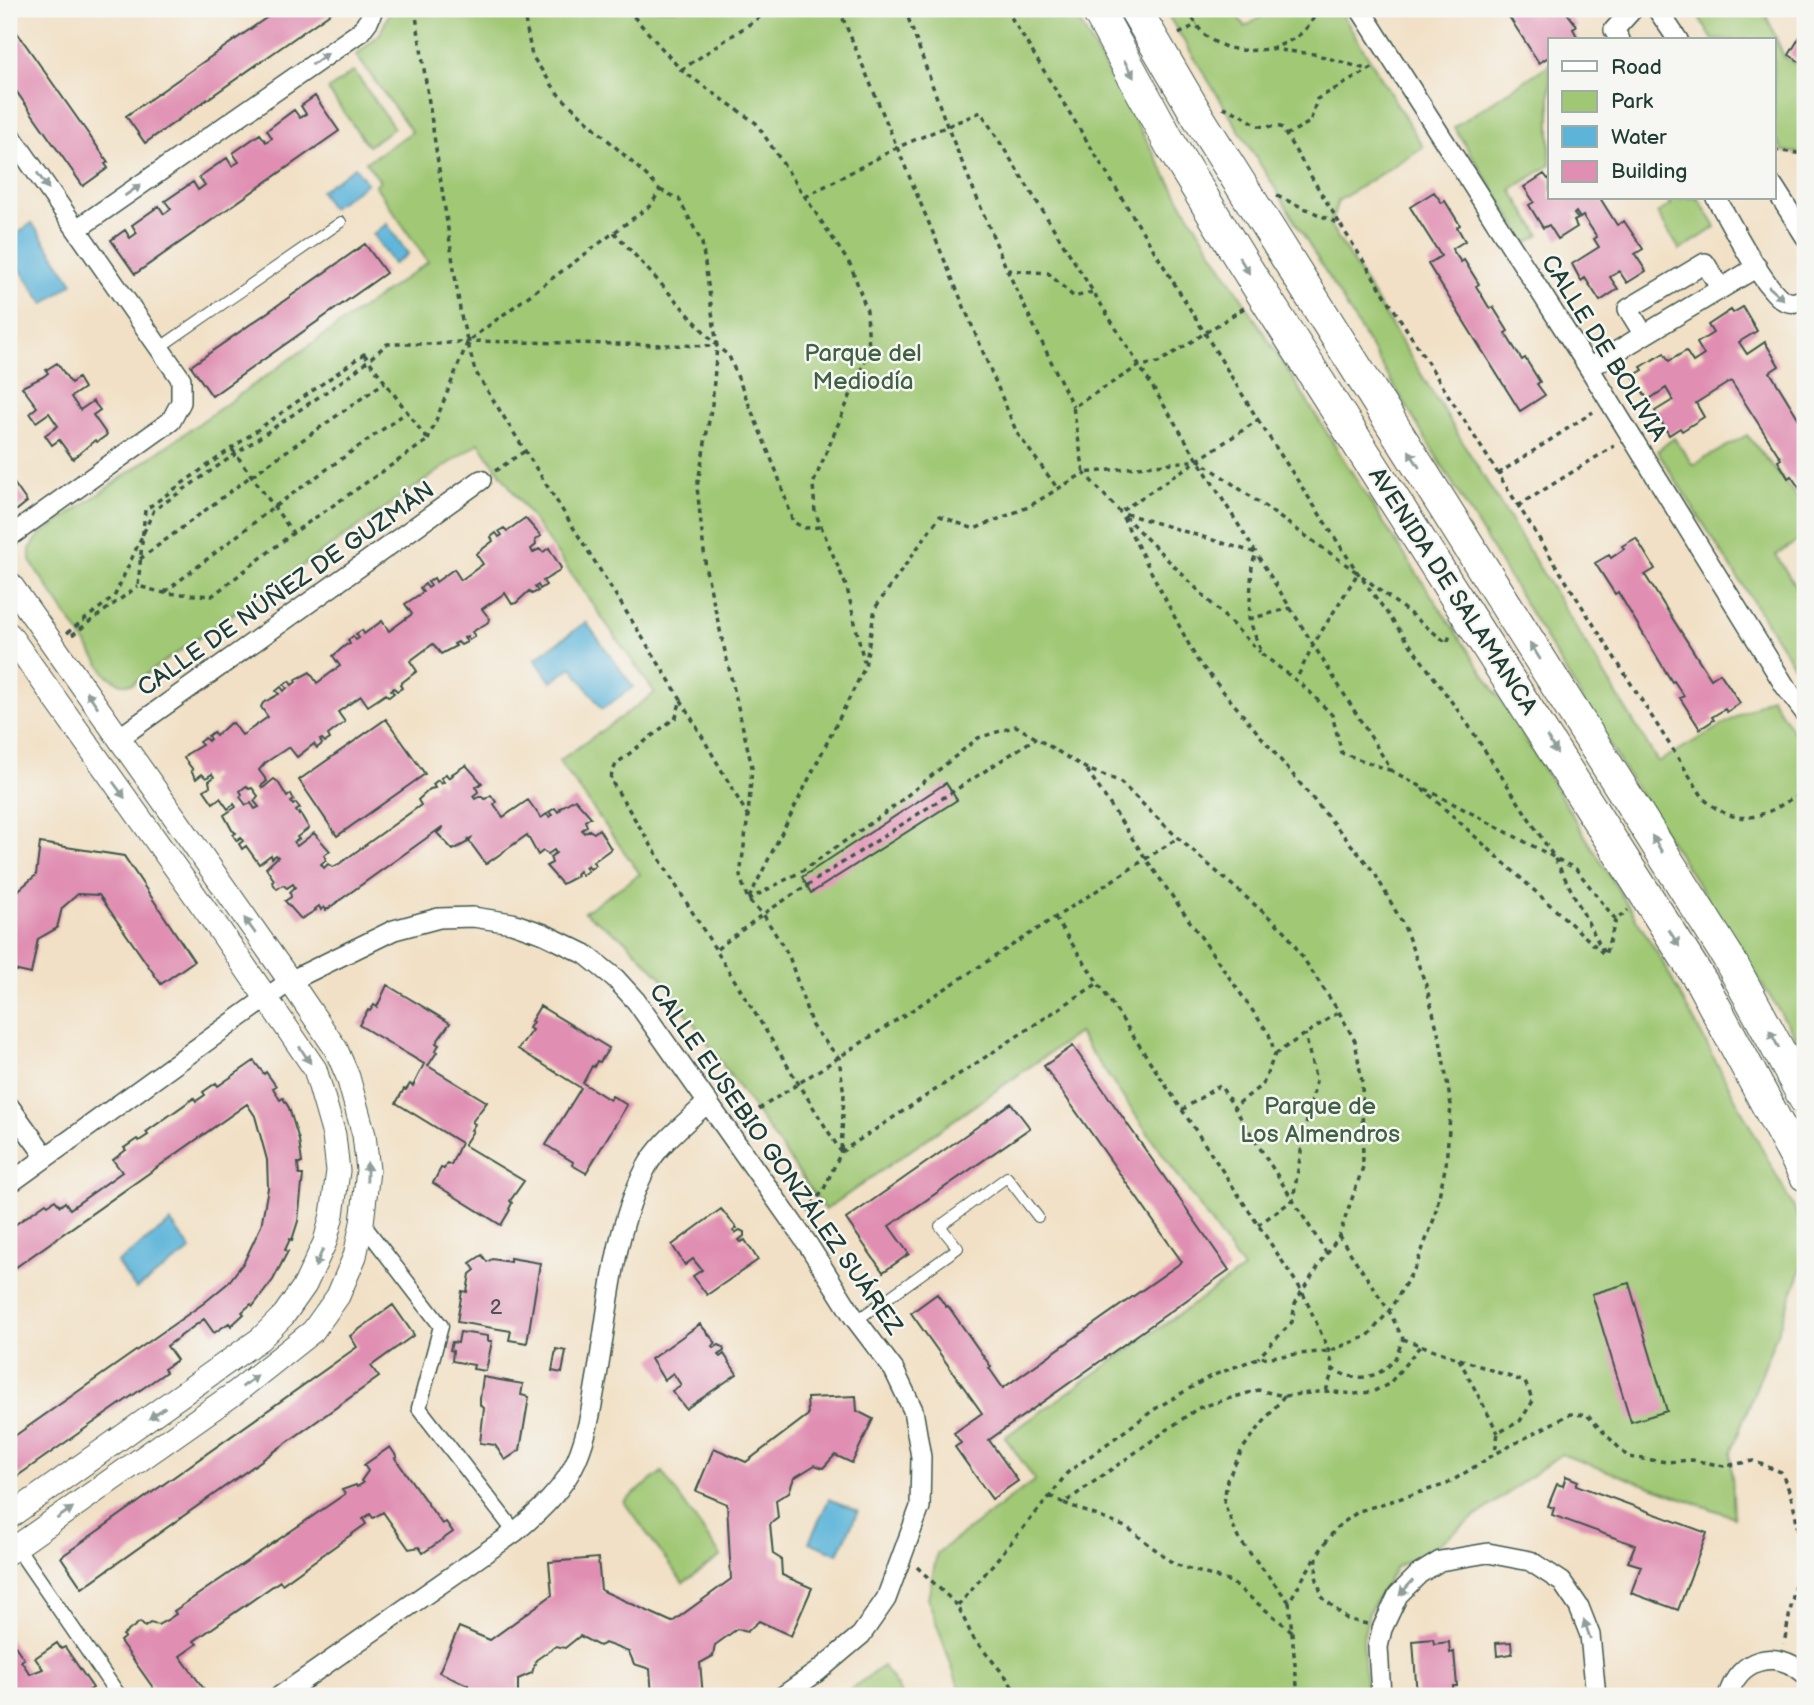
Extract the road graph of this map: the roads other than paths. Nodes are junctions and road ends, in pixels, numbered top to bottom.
1 (373, 9) edge
2 (1097, 9) edge
3 (1135, 9) edge
4 (1360, 9) edge
5 (1633, 9) edge
6 (1657, 9) edge
7 (1619, 38) edge
8 (1677, 38) edge
9 (9, 133) edge
10 (1776, 190) edge
11 (1717, 200) edge
12 (341, 222) dead end
13 (77, 229) junction
14 (1805, 236) edge
15 (1757, 267) junction
16 (1721, 289) junction
17 (1805, 298) edge
18 (1644, 335) junction
19 (159, 348) junction
20 (1589, 368) junction
21 (481, 480) road end
22 (9, 537) edge
23 (9, 582) edge
24 (9, 634) edge
25 (1805, 713) edge
26 (119, 738) junction
27 (290, 981) junction
28 (267, 998) junction
29 (1805, 1099) edge
30 (708, 1102) junction
31 (9, 1106) edge
32 (46, 1157) junction
33 (1805, 1175) edge
34 (9, 1184) edge
35 (1038, 1217) dead end
36 (362, 1223) junction
37 (857, 1320) junction
38 (9, 1517) edge
39 (515, 1532) junction
40 (11, 1545) edge
41 (1805, 1675) edge
42 (119, 1696) edge
43 (279, 1696) edge
44 (783, 1696) edge
45 (1381, 1696) edge
46 (1596, 1696) edge
47 (1728, 1696) edge

13 -> 1 street
2 -> 33 highway, AVENIDA DE SALAMANCA
29 -> 3 highway, AVENIDA DE SALAMANCA
4 - 20 street, CALLE DE BOLIVIA
5 - 7 street
6 - 8 street
9 -> 13 street
10 - 14 street
11 - 15 street
12 - 19 lane
13 - 19 street
15 - 16 street
15 -> 17 street
16 - 18 street
16 - 18 street
18 - 20 street
19 - 22 street
20 - 25 street, CALLE DE BOLIVIA
21 - 26 street, CALLE DE NÚÑEZ DE GUZMÁN
26 -> 23 street
24 -> 28 street
27 -> 26 street
27 - 28 street, CALLE EUSEBIO GONZÁLEZ SUÁREZ
27 - 30 street, CALLE EUSEBIO GONZÁLEZ SUÁREZ
36 -> 27 street
28 - 32 street, CALLE EUSEBIO GONZÁLEZ SUÁREZ
28 -> 38 street
30 - 37 street, CALLE EUSEBIO GONZÁLEZ SUÁREZ
30 - 39 street
31 - 32 street
32 - 34 street, CALLE EUSEBIO GONZÁLEZ SUÁREZ
35 - 37 lane
36 - 39 street
40 -> 36 street
37 - 44 street, CALLE EUSEBIO GONZÁLEZ SUÁREZ
39 - 43 street
40 - 42 street
41 - 47 street
46 -> 45 street

